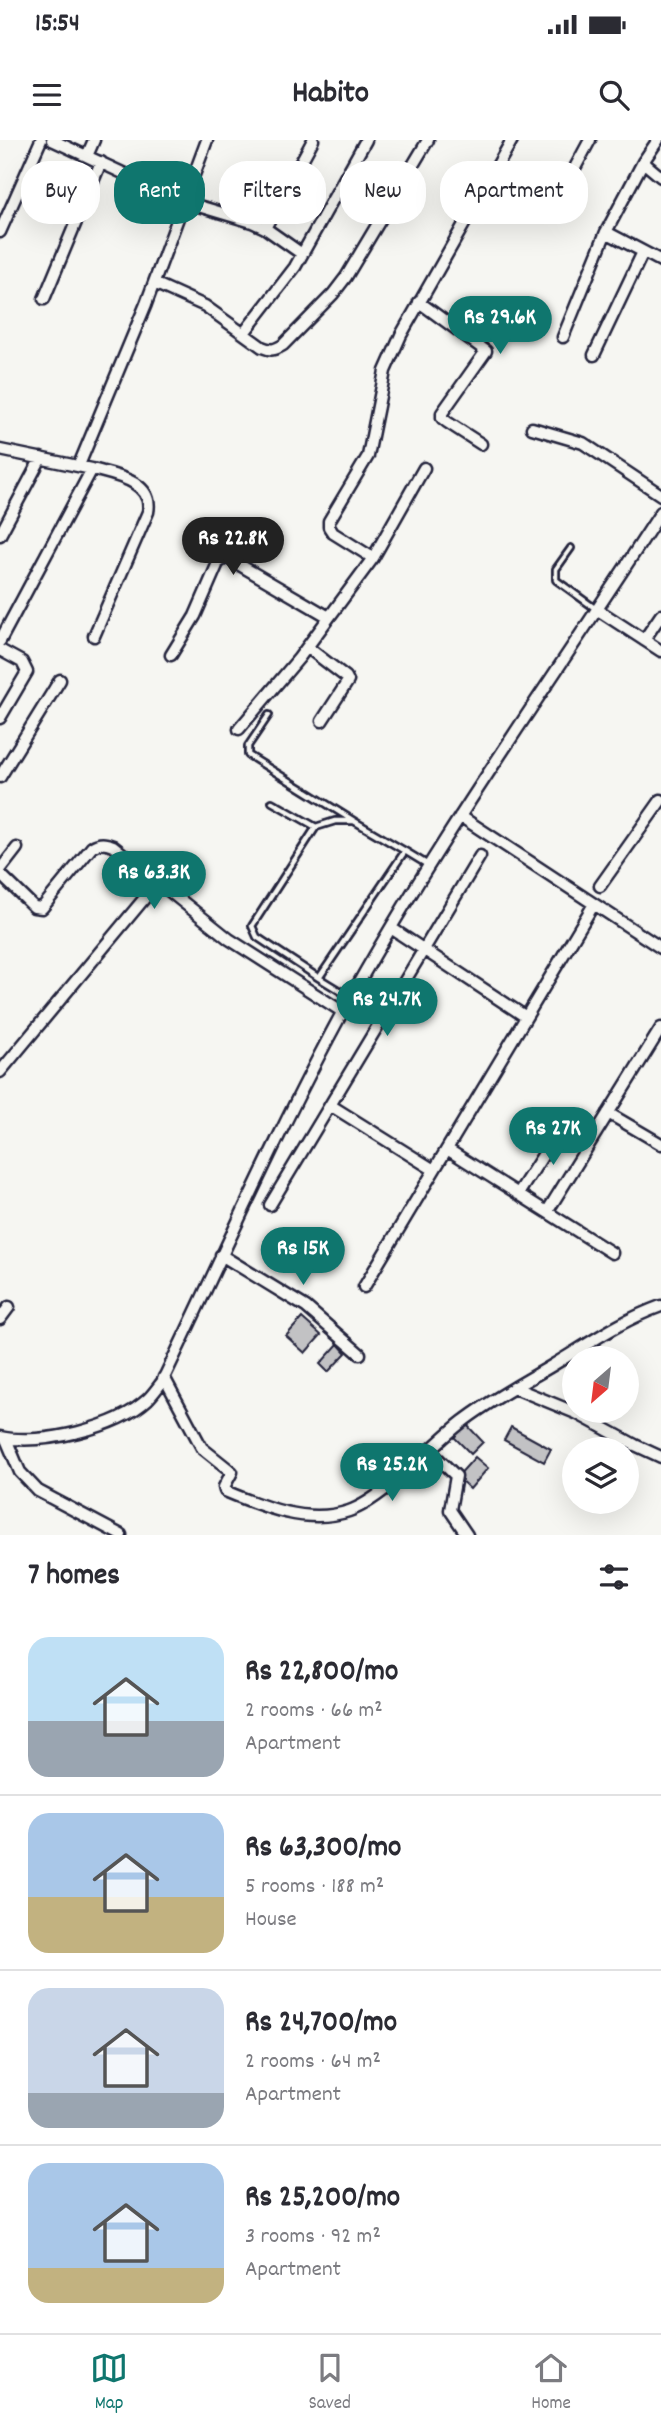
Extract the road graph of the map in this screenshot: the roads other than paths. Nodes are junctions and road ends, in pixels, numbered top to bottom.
1 (41, 140) edge
2 (52, 140) edge
3 (94, 140) edge
4 (207, 140) edge
5 (313, 140) edge
6 (366, 140) edge
7 (428, 140) edge
8 (512, 140) edge
9 (590, 140) edge
10 (657, 140) edge
11 (87, 156) junction
12 (200, 161) edge
13 (579, 161) edge
14 (101, 162) junction
15 (643, 162) junction
16 (114, 168) edge
17 (661, 177) edge
18 (205, 208) edge
19 (177, 224) edge
20 (265, 228) junction
21 (0, 232) edge
22 (606, 232) junction
23 (643, 251) junction
24 (302, 254) junction
25 (661, 261) edge
26 (154, 283) junction
27 (44, 299) dead end
28 (419, 302) junction
29 (244, 333) junction
30 (563, 337) dead end
31 (594, 355) dead end
32 (532, 428) dead end
33 (481, 444) dead end
34 (0, 450) edge
35 (41, 458) junction
36 (79, 465) junction
37 (424, 468) dead end
38 (92, 469) junction
39 (661, 495) edge
40 (661, 512) edge
41 (0, 535) edge
42 (570, 548) dead end
43 (373, 558) junction
44 (598, 610) junction
45 (661, 615) edge
46 (329, 617) junction
47 (94, 636) dead end
48 (644, 640) junction
49 (0, 641) edge
50 (307, 647) junction
51 (0, 650) edge
52 (661, 651) edge
53 (171, 655) dead end
54 (60, 680) dead end
55 (269, 715) dead end
56 (0, 718) edge
57 (322, 721) dead end
58 (239, 729) dead end
59 (0, 777) edge
60 (661, 800) edge
61 (272, 802) dead end
62 (460, 816) junction
63 (354, 821) junction
64 (316, 827) junction
65 (18, 848) dead end
66 (405, 851) junction
67 (480, 856) dead end
68 (428, 865) junction
69 (0, 872) edge
70 (158, 882) junction
71 (600, 886) dead end
72 (594, 904) junction
73 (391, 928) junction
74 (422, 948) junction
75 (661, 948) edge
76 (319, 978) junction
77 (351, 998) junction
78 (342, 1012) junction
79 (526, 1017) junction
80 (661, 1028) edge
81 (0, 1054) edge
82 (12, 1060) junction
83 (0, 1072) edge
84 (330, 1105) junction
85 (608, 1113) junction
86 (563, 1124) dead end
87 (661, 1144) edge
88 (446, 1149) junction
89 (434, 1170) junction
90 (518, 1194) junction
91 (270, 1205) dead end
92 (547, 1212) junction
93 (612, 1253) dead end
94 (221, 1255) junction
95 (364, 1287) dead end
96 (661, 1306) edge
97 (9, 1307) dead end
98 (0, 1319) edge
99 (360, 1354) dead end
100 (164, 1377) junction
101 (515, 1388) junction
102 (3, 1438) edge
103 (429, 1450) junction
104 (661, 1457) edge
105 (121, 1535) edge
106 (467, 1535) edge

1 - 21 street
2 - 11 street
3 - 11 street
4 - 12 street
5 - 20 street
6 - 24 street
7 - 29 street
8 - 28 street
9 - 13 street
10 - 15 street
11 - 14 street
14 - 16 street
14 - 27 street
15 - 17 street
15 - 22 street
18 - 20 street
19 - 26 street
20 - 24 street
22 - 23 street
22 - 30 street
23 - 25 street
23 - 31 street
24 - 29 street
26 - 29 street
26 - 36 street
28 - 33 street
28 - 43 street
32 - 39 street
34 - 35 street
35 - 36 street
35 - 41 street
36 - 38 street
37 - 43 street
38 - 47 street
38 - 49 street
40 - 44 street
42 - 44 lane
43 - 46 street
44 - 48 street
44 - 62 street
45 - 48 street
46 - 50 street
46 - 53 street
48 - 52 street
50 - 57 street
50 - 58 street
51 - 56 street
54 - 59 street
55 - 63 lane
60 - 71 street
61 - 64 lane
62 - 68 street
62 - 72 street
63 - 64 lane
63 - 66 lane
64 - 76 lane
65 - 69 street
66 - 68 lane
66 - 76 lane
67 - 74 street
68 - 73 street
69 - 70 street
70 - 78 street
70 - 82 street
72 - 75 street
72 - 79 street
73 - 74 street
73 - 77 street
74 - 79 street
74 - 84 street
76 - 77 lane
77 - 78 street
78 - 94 street
79 - 88 street
80 - 85 street
81 - 82 street
82 - 83 street
84 - 89 street
84 - 91 street
85 - 87 street
85 - 92 street
86 - 90 street
88 - 89 street
88 - 90 street
89 - 95 street
90 - 92 street
92 - 93 street
94 - 99 street
94 - 100 street
96 - 101 street
97 - 98 street
100 - 102 street
100 - 103 street
101 - 103 street
101 - 104 street
102 - 105 street
103 - 106 street

